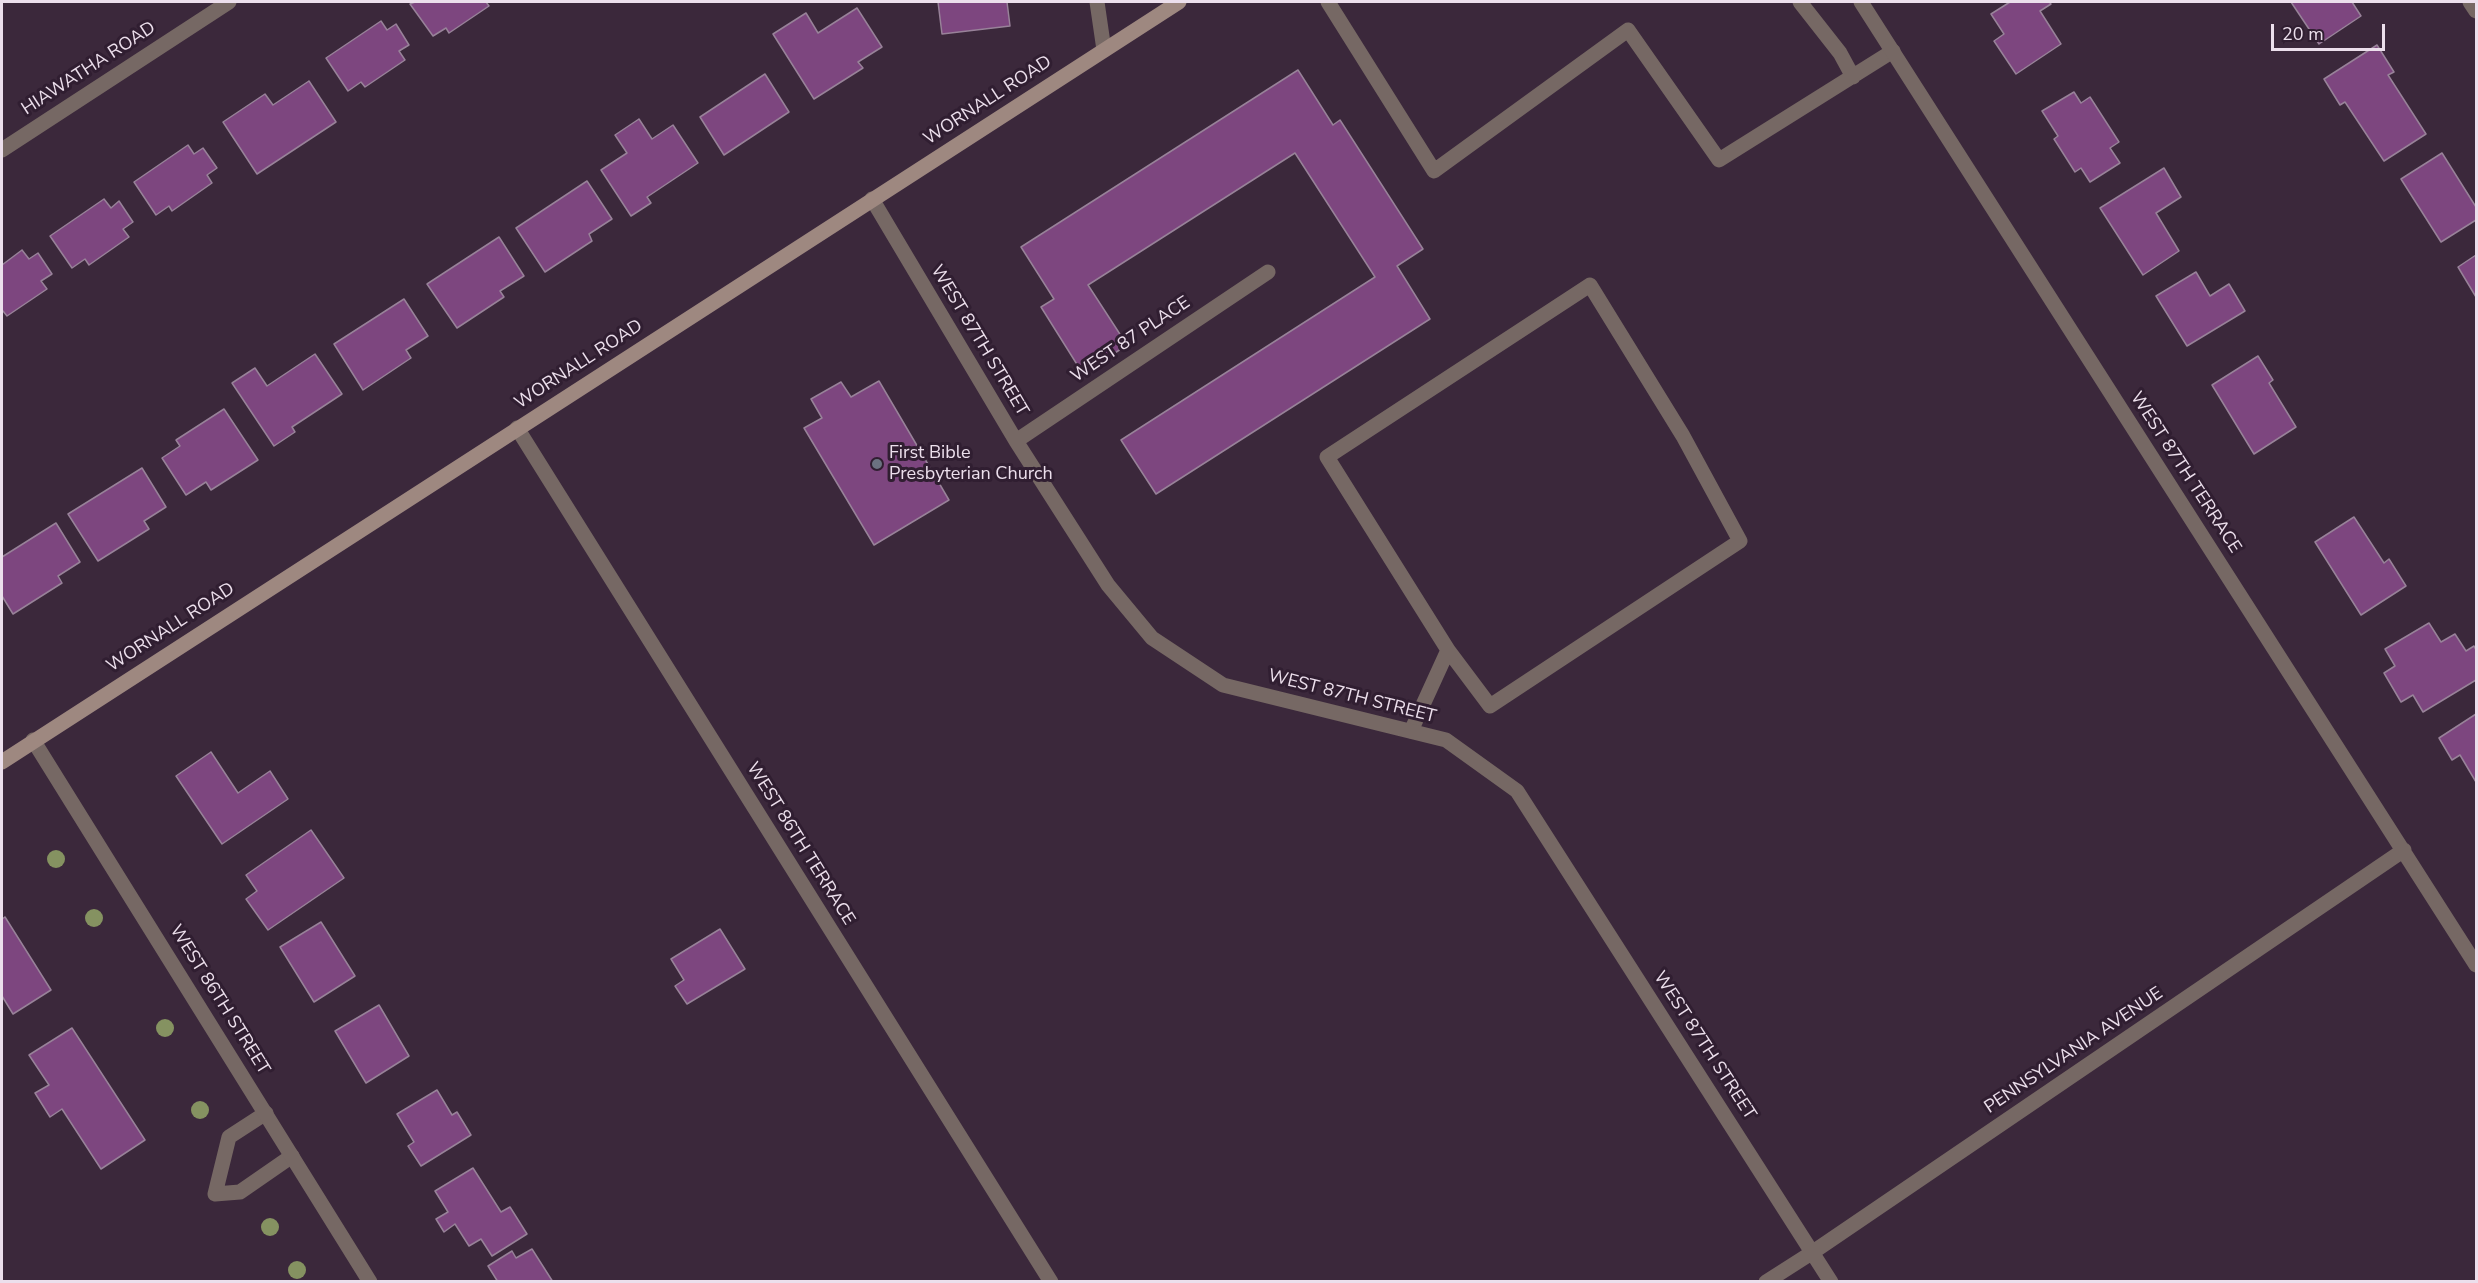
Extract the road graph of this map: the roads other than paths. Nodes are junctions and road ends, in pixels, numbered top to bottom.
1 (229, 2) edge
2 (1097, 2) edge
3 (1179, 2) edge
4 (1328, 2) edge
5 (1800, 2) edge
6 (1861, 2) edge
7 (2470, 2) edge
8 (2476, 11) edge
9 (1104, 50) junction
10 (1893, 51) junction
11 (1853, 77) junction
12 (2, 150) edge
13 (872, 199) junction
14 (1268, 272) dead end
15 (517, 428) junction
16 (1016, 441) junction
17 (1448, 650) junction
18 (1411, 731) junction
19 (33, 740) junction
20 (2, 762) edge
21 (2404, 850) junction
22 (2476, 965) edge
23 (266, 1113) junction
24 (292, 1155) junction
25 (1813, 1252) junction
26 (370, 1281) edge
27 (1050, 1281) edge
28 (1766, 1281) edge
29 (1831, 1281) edge

1 - 12 street, HIAWATHA ROAD
2 - 9 street
3 - 9 main road, WORNALL ROAD
4 - 11 street
5 - 11 street
6 - 10 street, WEST 87TH TERRACE
7 - 8 street
9 - 13 main road, WORNALL ROAD
10 - 11 street
10 - 21 street, WEST 87TH TERRACE
13 - 15 main road, WORNALL ROAD
13 - 16 street, WEST 87TH STREET
14 - 16 street, WEST 87 PLACE
15 - 19 main road, WORNALL ROAD
15 - 27 street, WEST 86TH TERRACE
16 - 18 street, WEST 87TH STREET
17 - 17 street
17 - 18 street
18 - 25 street, WEST 87TH STREET
19 - 20 main road, WORNALL ROAD
19 - 23 street, WEST 86TH STREET
21 - 22 street, WEST 87TH TERRACE
21 - 25 street, PENNSYLVANIA AVENUE
23 - 24 street, WEST 86TH STREET
23 - 24 street
24 - 26 street, WEST 86TH STREET
25 - 28 street, PENNSYLVANIA AVENUE
25 - 29 street, WEST 87TH STREET

